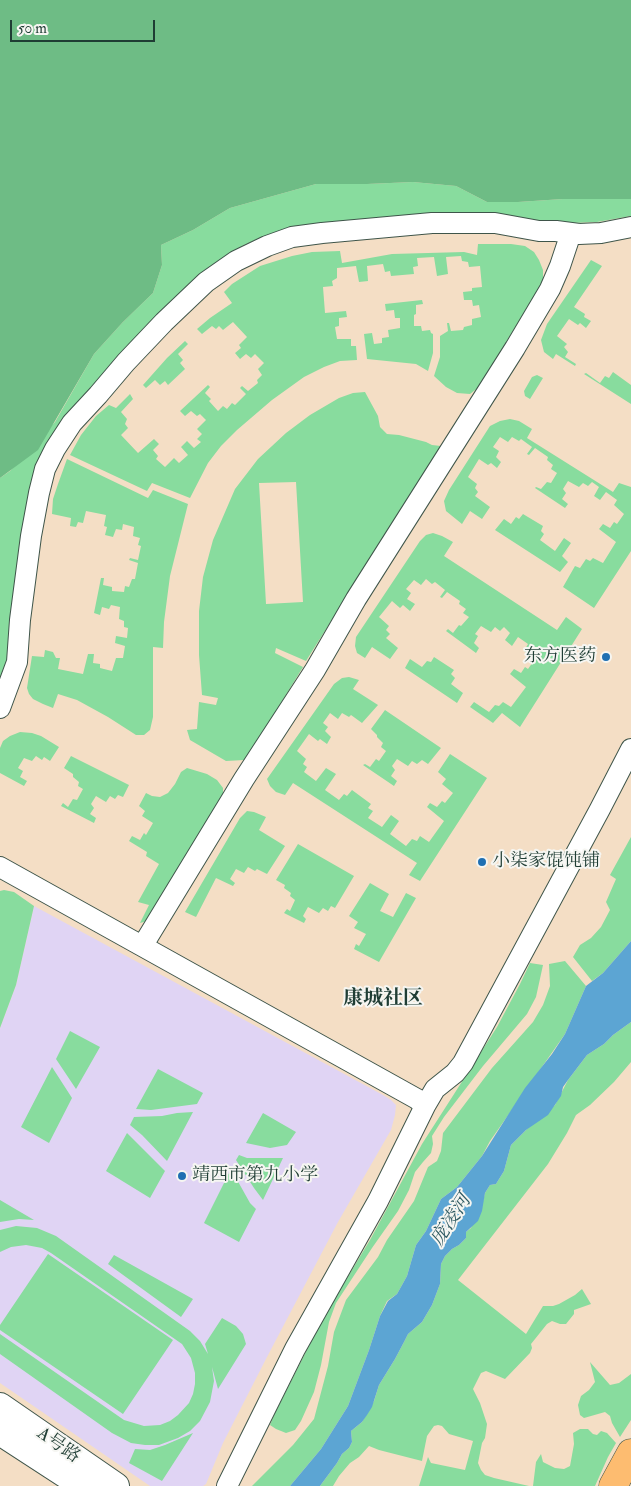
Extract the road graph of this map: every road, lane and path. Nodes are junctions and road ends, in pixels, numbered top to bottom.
1 (631, 227) edge
2 (571, 233) junction
3 (0, 708) edge
4 (631, 749) edge
5 (624, 781) edge
6 (0, 867) edge
7 (143, 945) junction
8 (425, 1106) junction
9 (0, 1406) edge
10 (0, 1432) edge
11 (631, 1453) edge
12 (631, 1472) edge
13 (83, 1486) edge
14 (116, 1486) edge
15 (227, 1486) edge
16 (613, 1486) edge
17 (623, 1486) edge

1 - 2 street
2 - 3 street
2 - 7 street
4 - 5 street
5 - 8 street
6 - 7 street
7 - 8 street
8 - 15 street
9 - 14 street, A号路
10 - 13 street, A号路
11 - 16 main road
12 - 17 main road

